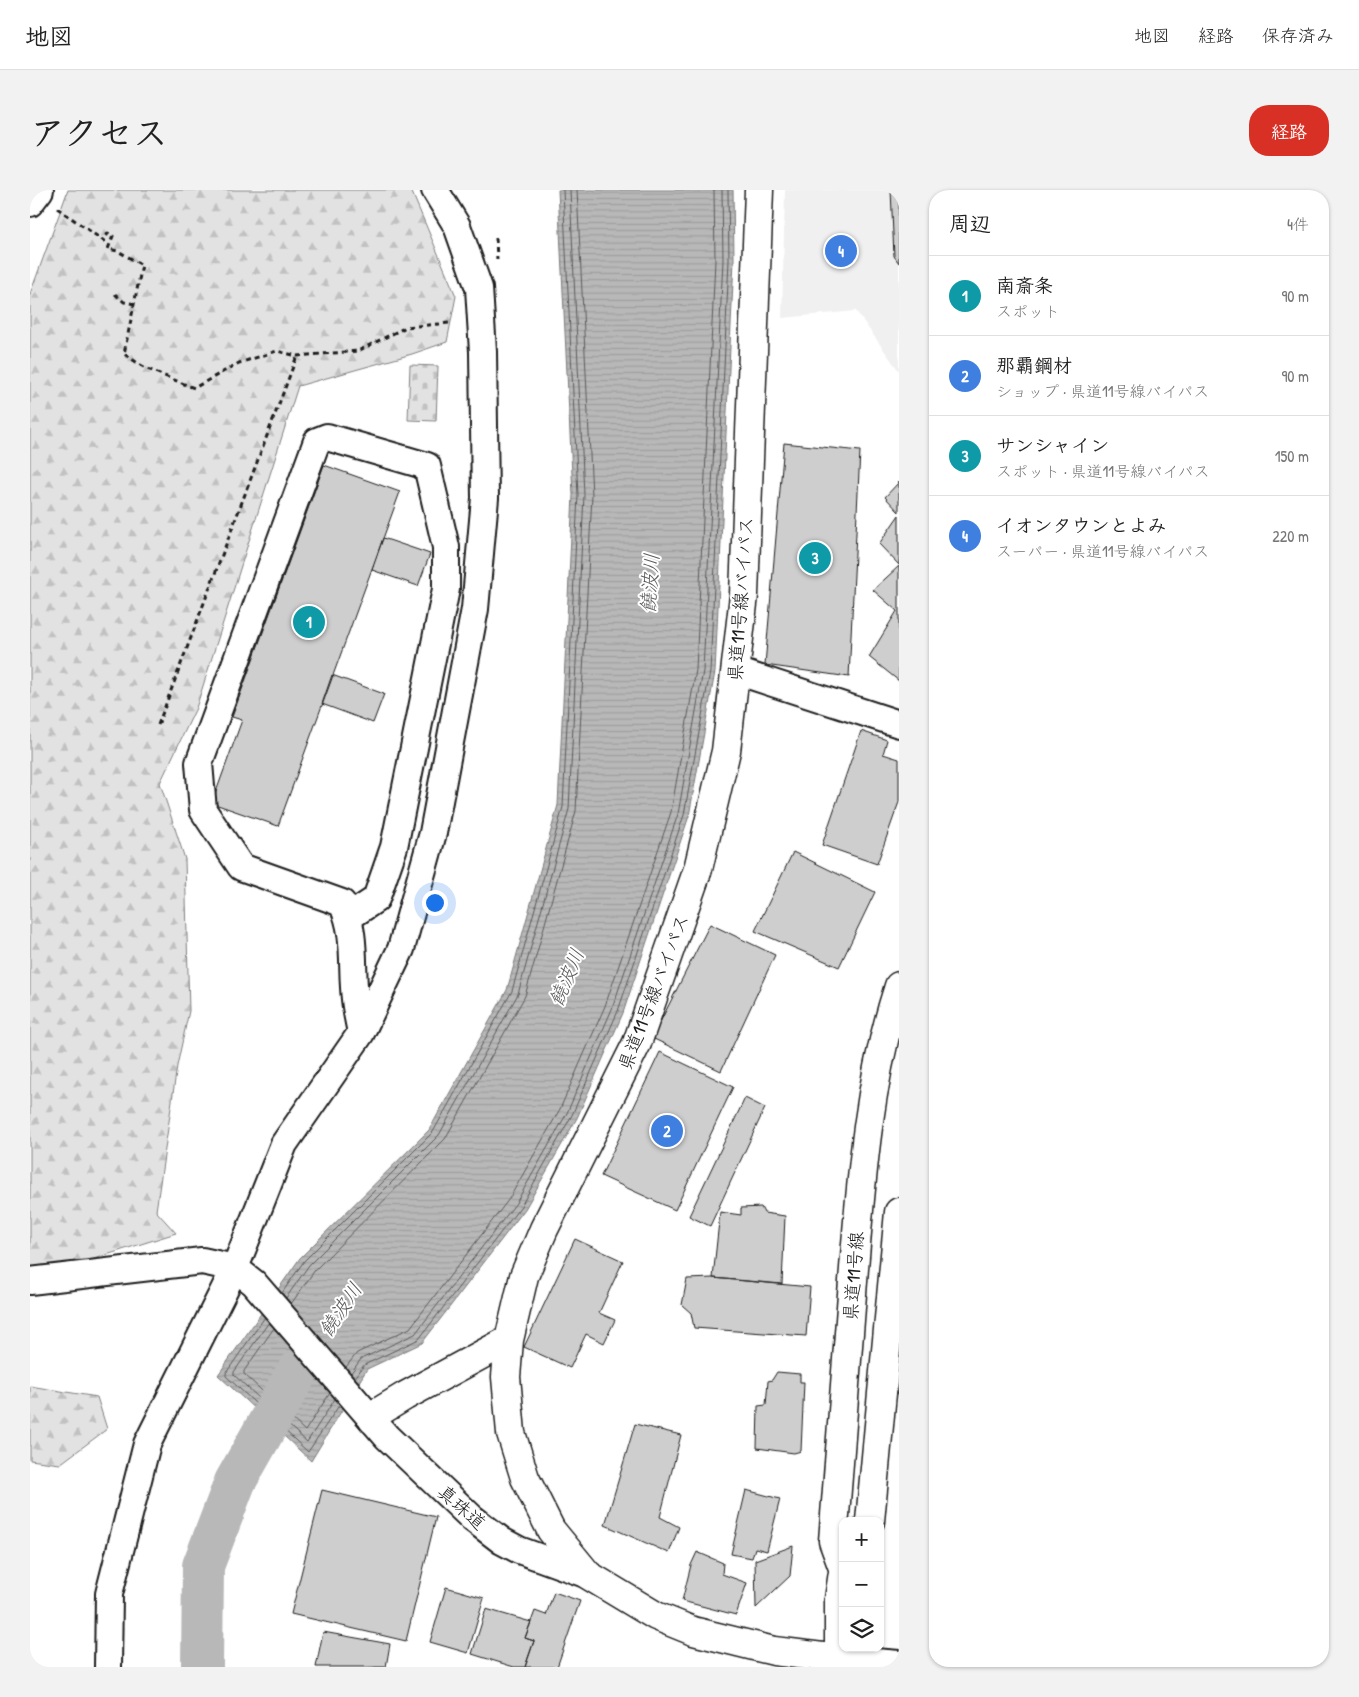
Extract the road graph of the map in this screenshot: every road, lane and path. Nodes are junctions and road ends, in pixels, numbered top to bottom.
1 (435, 190) edge
2 (759, 190) edge
3 (36, 196) edge
4 (115, 294) dead end
5 (135, 304) junction
6 (450, 323) dead end
7 (297, 356) junction
8 (736, 671) junction
9 (899, 724) edge
10 (158, 725) dead end
11 (349, 918) junction
12 (899, 986) edge
13 (361, 1033) junction
14 (899, 1212) edge
15 (245, 1276) junction
16 (30, 1281) edge
17 (894, 1307) edge
18 (509, 1340) junction
19 (366, 1412) junction
20 (870, 1517) edge
21 (840, 1562) edge
22 (588, 1575) junction
23 (839, 1607) edge
24 (839, 1663) edge
25 (899, 1664) edge
26 (108, 1667) edge

1 - 13 street
2 - 8 main road, 県道11号線バイパス
3 - 5 path
4 - 5 path
5 - 7 path
6 - 7 path
7 - 10 path
8 - 9 street
8 - 18 main road, 県道11号線バイパス
11 - 11 street
11 - 13 street
12 - 21 main road, 県道11号線
13 - 15 street
14 - 17 main road, 県道11号線
15 - 16 street
15 - 19 street, 真珠道
15 - 26 street
17 - 20 main road, 県道11号線
18 - 19 main road
18 - 22 main road, 県道11号線バイパス
19 - 22 street, 真珠道
22 - 24 main road, 県道11号線バイパス
23 - 24 main road, 県道11号線
24 - 25 street

